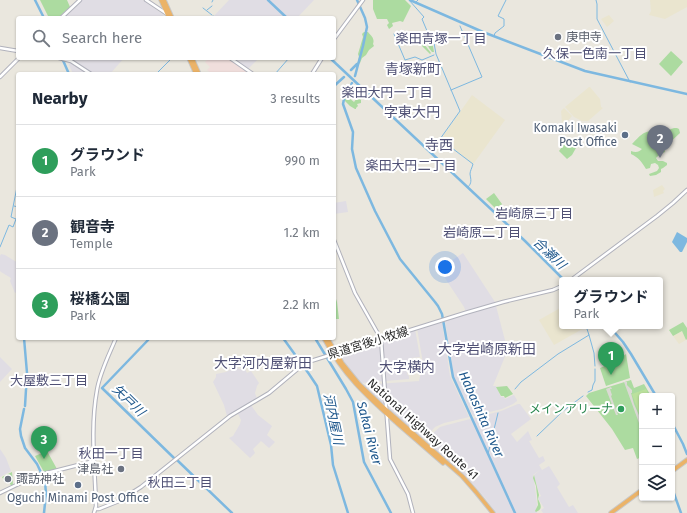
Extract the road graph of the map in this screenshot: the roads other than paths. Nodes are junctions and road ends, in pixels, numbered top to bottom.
1 (80, 0) edge
2 (146, 0) edge
3 (162, 0) edge
4 (363, 0) edge
5 (63, 16) edge
6 (170, 16) edge
7 (170, 16) edge
8 (336, 36) edge
9 (0, 48) edge
10 (16, 51) edge
11 (17, 60) edge
12 (67, 60) edge
13 (191, 60) edge
14 (233, 60) edge
15 (321, 60) edge
16 (88, 72) edge
17 (197, 72) edge
18 (249, 72) edge
19 (313, 72) edge
20 (0, 77) edge
21 (687, 190) edge
22 (336, 245) edge
23 (574, 277) edge
24 (559, 287) edge
25 (381, 339) junction
26 (115, 340) edge
27 (327, 340) edge
28 (334, 353) junction
29 (386, 412) junction
30 (687, 459) edge
31 (94, 461) junction
32 (675, 468) edge
33 (639, 493) edge
34 (639, 493) edge
35 (0, 494) edge
36 (96, 509) junction
37 (94, 513) edge
38 (413, 513) edge
39 (490, 513) edge
40 (493, 513) edge
41 (611, 513) edge
42 (614, 513) edge

1 - 5 main road
2 - 6 main road
3 - 7 highway
4 - 8 main road
9 - 10 main road
11 - 20 main road
12 - 16 main road
13 - 17 highway
14 - 18 main road
15 - 19 main road
21 - 23 main road
22 - 25 main road
24 - 25 main road, 県道宮後小牧線
25 - 28 main road, 県道宮後小牧線
25 - 29 main road
26 - 31 main road
27 - 28 highway, National Highway Route 41
28 - 29 highway, National Highway Route 41
28 - 36 main road, 県道宮後小牧線
29 - 38 main road
29 - 39 highway, National Highway Route 41
29 - 40 highway, National Highway Route 41
30 - 32 highway
31 - 35 main road
31 - 36 main road
33 - 41 highway
34 - 42 highway
36 - 37 main road

